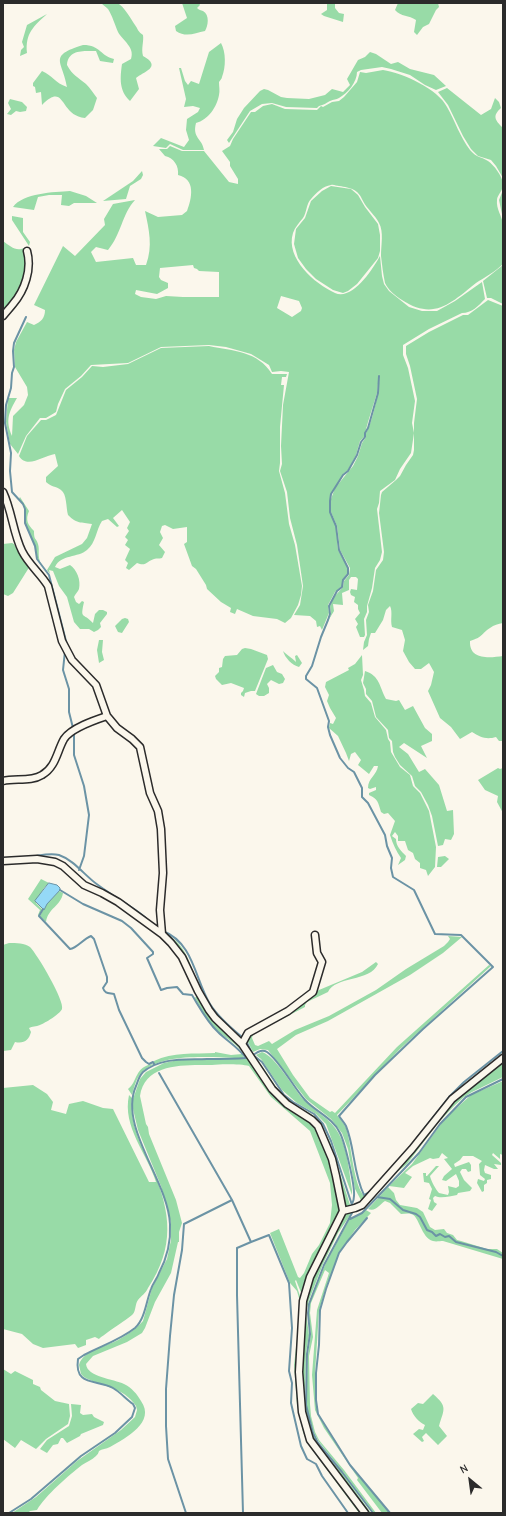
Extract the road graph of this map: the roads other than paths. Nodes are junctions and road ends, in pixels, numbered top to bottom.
1 (27, 251) dead end
2 (3, 316) edge
3 (3, 492) edge
4 (107, 716) junction
5 (3, 781) edge
6 (3, 861) edge
7 (162, 934) junction
8 (315, 935) dead end
9 (242, 1044) junction
10 (503, 1058) edge
11 (343, 1211) junction
12 (365, 1513) edge

1 - 2 street
3 - 4 street
4 - 5 street
4 - 7 street
6 - 7 street
7 - 9 street
8 - 9 street
9 - 11 street
10 - 11 street
11 - 12 street

